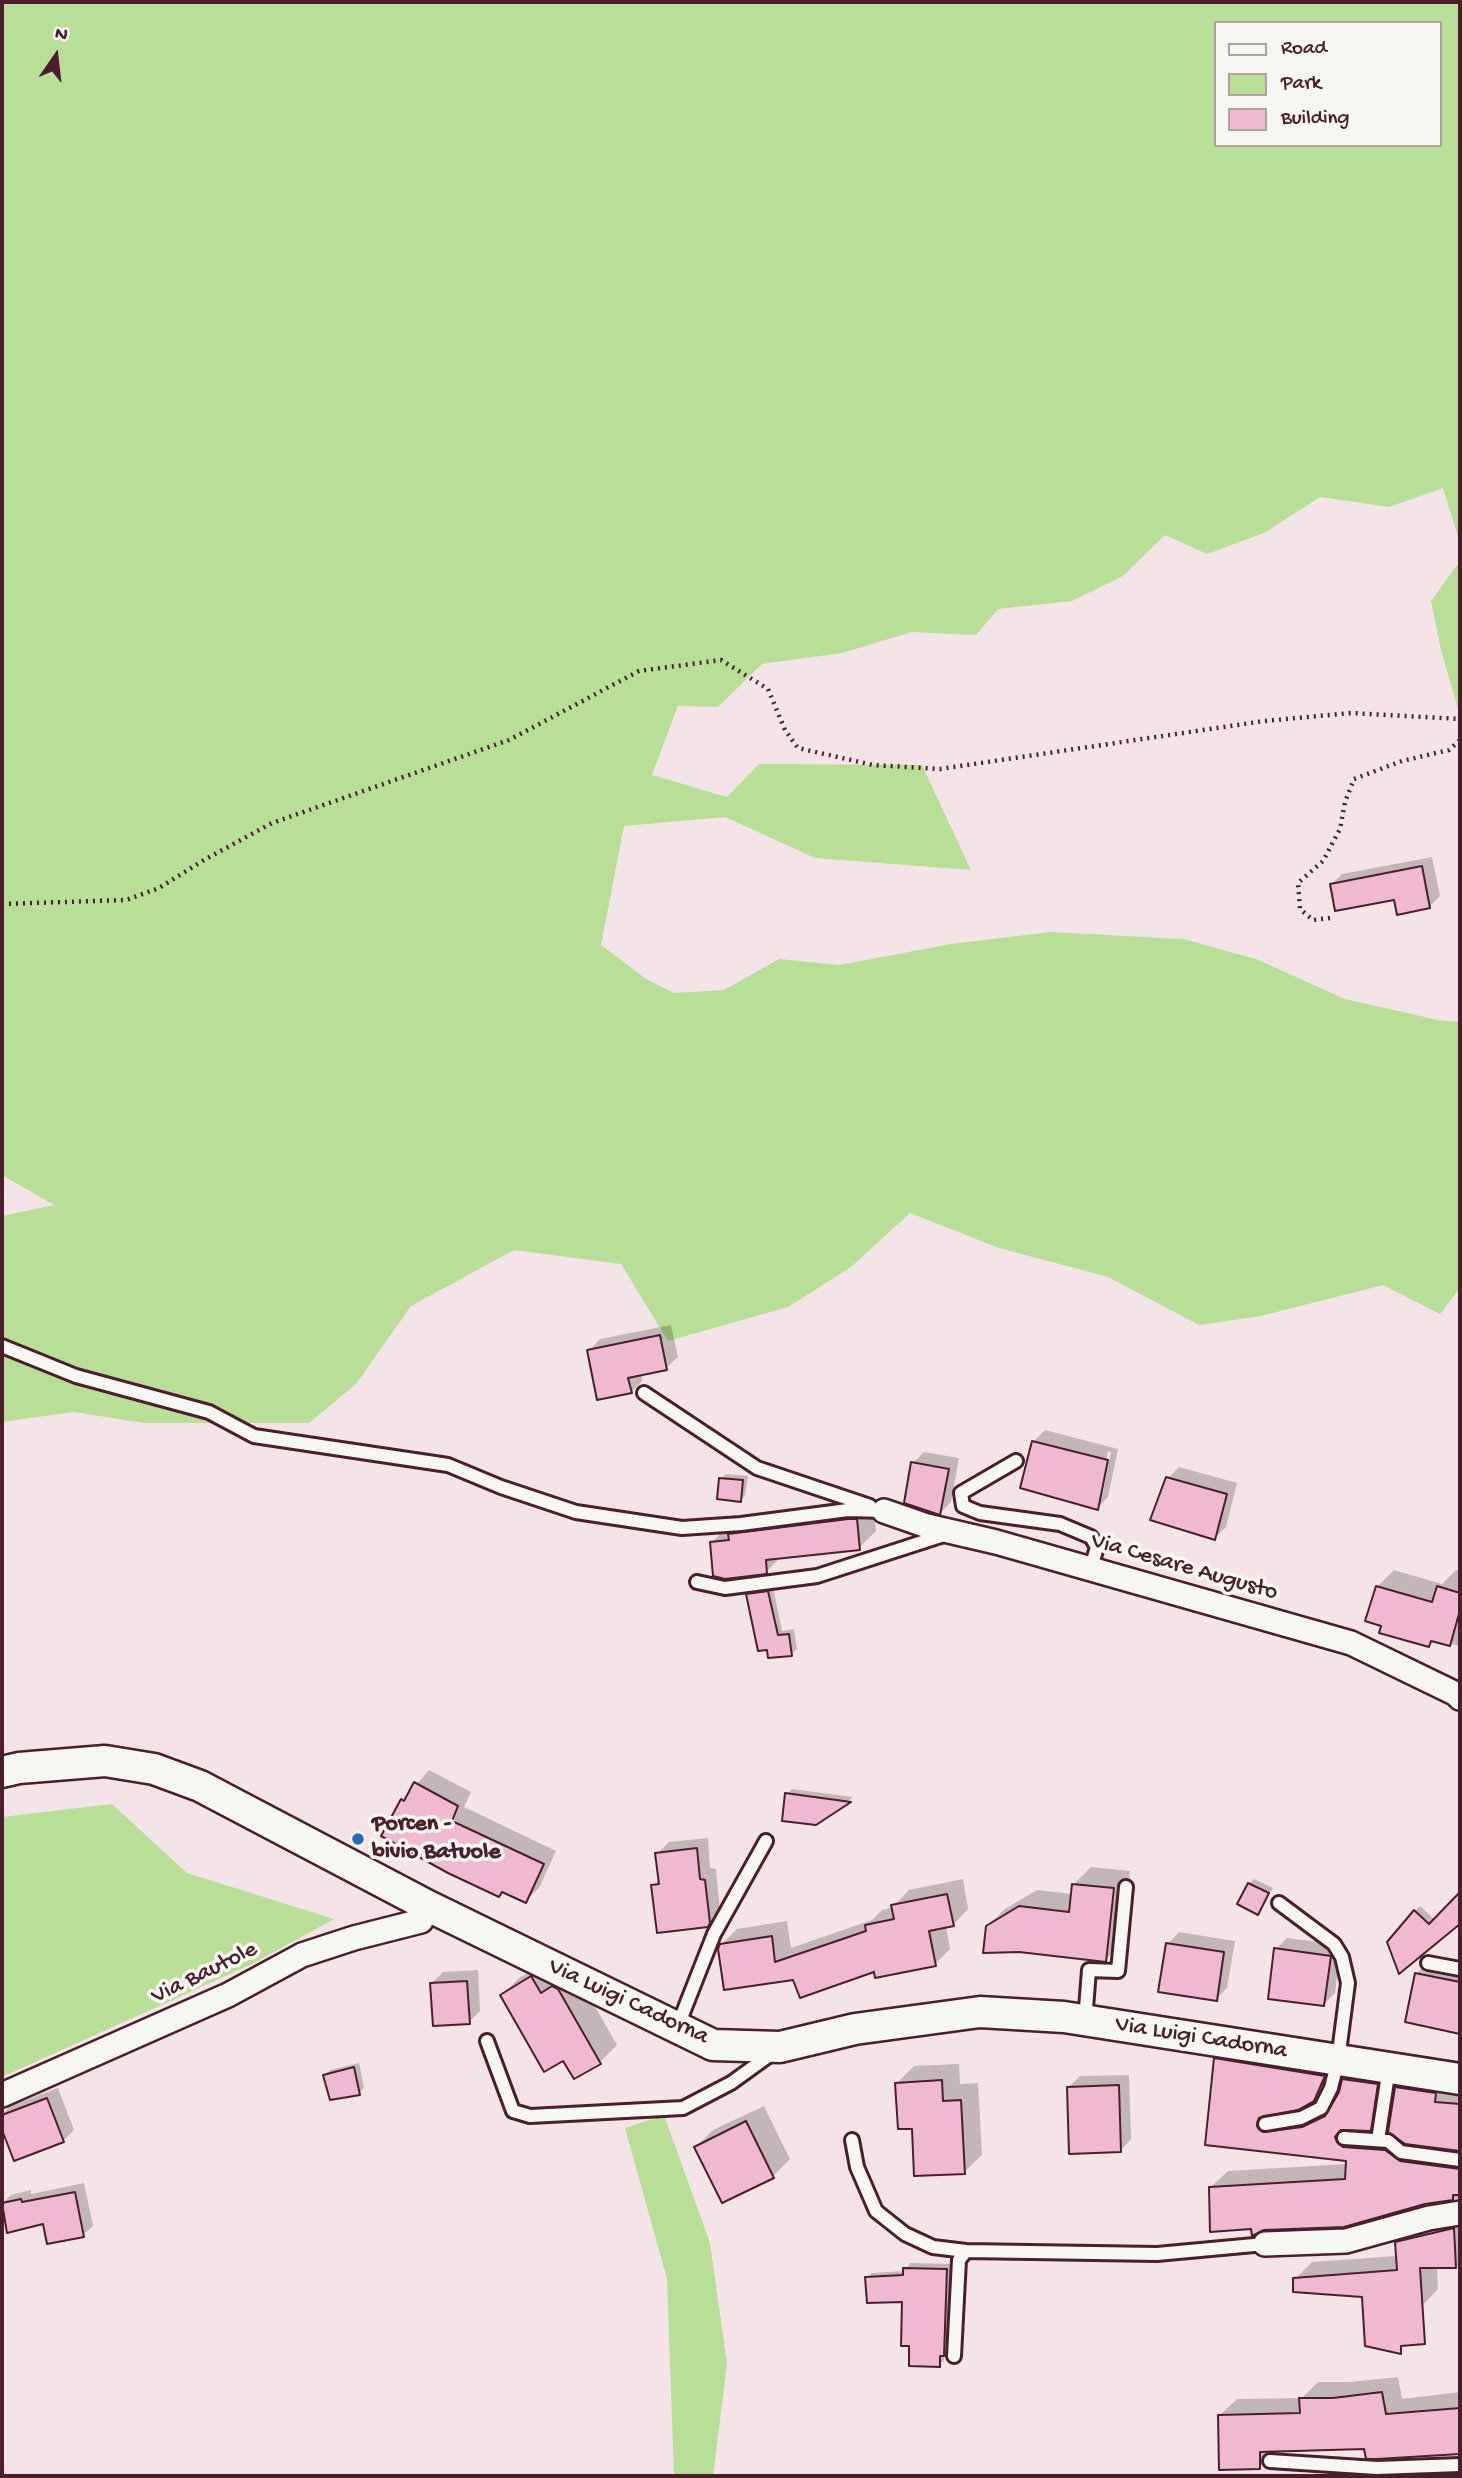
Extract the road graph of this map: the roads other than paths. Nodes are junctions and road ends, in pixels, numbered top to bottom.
1 (2, 1346) edge
2 (644, 1393) dead end
3 (1016, 1461) dead end
4 (884, 1511) junction
5 (954, 1532) junction
6 (1091, 1568) junction
7 (697, 1582) dead end
8 (1460, 1698) edge
9 (2, 1772) edge
10 (766, 1841) dead end
11 (1126, 1887) dead end
12 (1279, 1903) dead end
13 (428, 1906) junction
14 (1428, 1964) dead end
15 (1460, 1969) edge
16 (1085, 2021) junction
17 (677, 2028) junction
18 (487, 2041) dead end
19 (780, 2047) junction
20 (1338, 2060) junction
21 (1390, 2068) junction
22 (1460, 2079) edge
23 (2, 2095) edge
24 (1265, 2124) dead end
25 (1344, 2138) dead end
26 (852, 2140) dead end
27 (1378, 2140) junction
28 (1460, 2160) edge
29 (1460, 2214) edge
30 (1265, 2244) joint
31 (966, 2252) junction
32 (954, 2356) dead end
33 (1270, 2461) dead end
34 (1460, 2465) edge

1 - 4 lane
2 - 4 lane
3 - 6 lane
4 - 5 street, Via Cesare Augusto
5 - 6 street, Via Cesare Augusto
5 - 7 lane
6 - 8 street, Via Cesare Augusto
9 - 13 street, Via Luigi Cadorna
10 - 17 lane
11 - 16 lane
12 - 20 lane
13 - 17 street, Via Luigi Cadorna
13 - 23 street, Via Bautole
14 - 15 lane
16 - 19 street, Via Luigi Cadorna
16 - 20 street, Via Luigi Cadorna
17 - 19 street, Via Luigi Cadorna
18 - 19 lane
20 - 21 street, Via Luigi Cadorna
20 - 24 lane
21 - 22 street, Via Luigi Cadorna
21 - 27 lane
25 - 27 lane
26 - 31 lane
27 - 28 lane
29 - 30 street
30 - 31 lane
31 - 32 lane
33 - 34 lane

